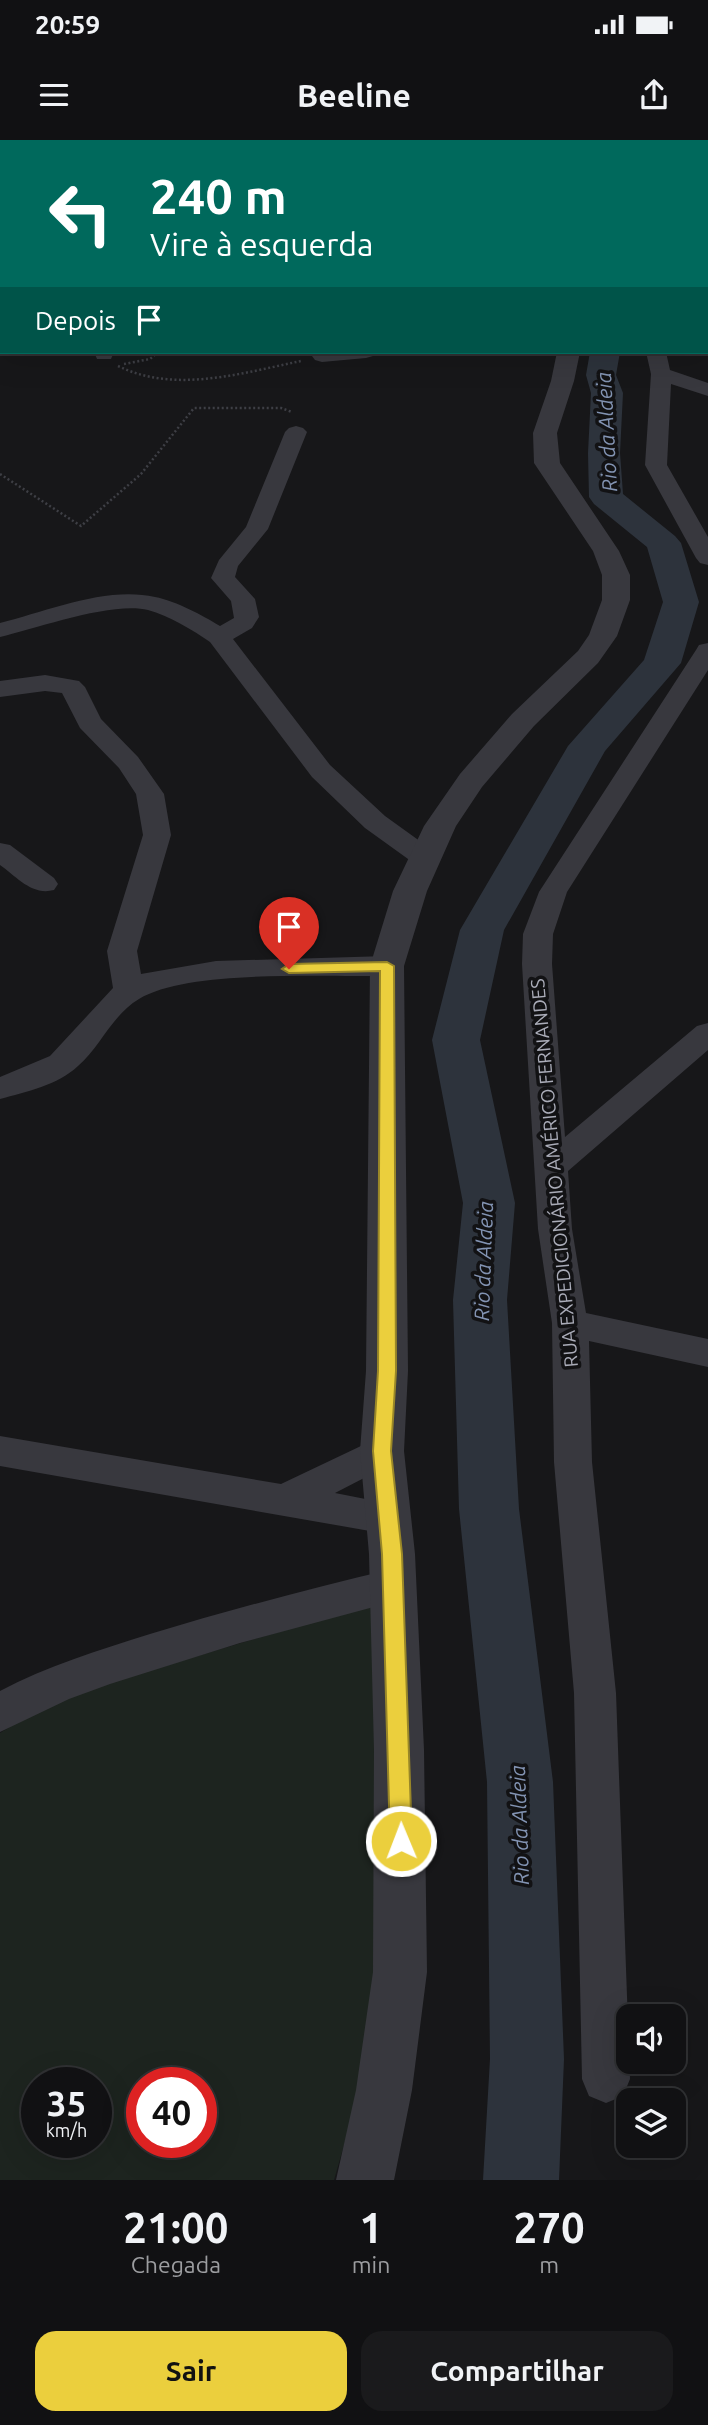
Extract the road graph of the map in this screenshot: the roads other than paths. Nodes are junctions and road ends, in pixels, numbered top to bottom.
1 (344, 354) edge
2 (568, 354) edge
3 (656, 354) edge
4 (323, 356) road end
5 (661, 374) junction
6 (708, 390) edge
7 (296, 432) road end
8 (700, 528) edge
9 (708, 558) edge
10 (0, 630) edge
11 (219, 637) junction
12 (708, 650) edge
13 (0, 689) edge
14 (0, 851) edge
15 (425, 858) junction
16 (44, 884) dead end
17 (387, 966) junction
18 (129, 991) junction
19 (708, 1033) edge
20 (0, 1088) edge
21 (550, 1168) junction
22 (570, 1323) junction
23 (708, 1353) edge
24 (0, 1451) edge
25 (382, 1451) junction
26 (285, 1500) junction
27 (387, 1518) junction
28 (393, 1586) junction
29 (0, 1713) edge
30 (606, 2079) dead end
31 (365, 2180) edge

1 - 4 street
2 - 15 street
3 - 5 street
5 - 6 street
5 - 8 street
7 - 11 street
8 - 9 street
10 - 11 street
11 - 15 street
12 - 21 street, RUA EXPEDICIONÁRIO AMÉRICO FERNANDES
13 - 18 street
14 - 16 street
15 - 17 street
17 - 18 street
17 - 25 street
18 - 20 street
19 - 21 street
21 - 22 street, RUA EXPEDICIONÁRIO AMÉRICO FERNANDES
22 - 23 street
22 - 30 street, RUA EXPEDICIONÁRIO AMÉRICO FERNANDES
24 - 26 street
25 - 26 street
25 - 27 street
26 - 27 street
27 - 28 street
28 - 29 street
28 - 31 street

